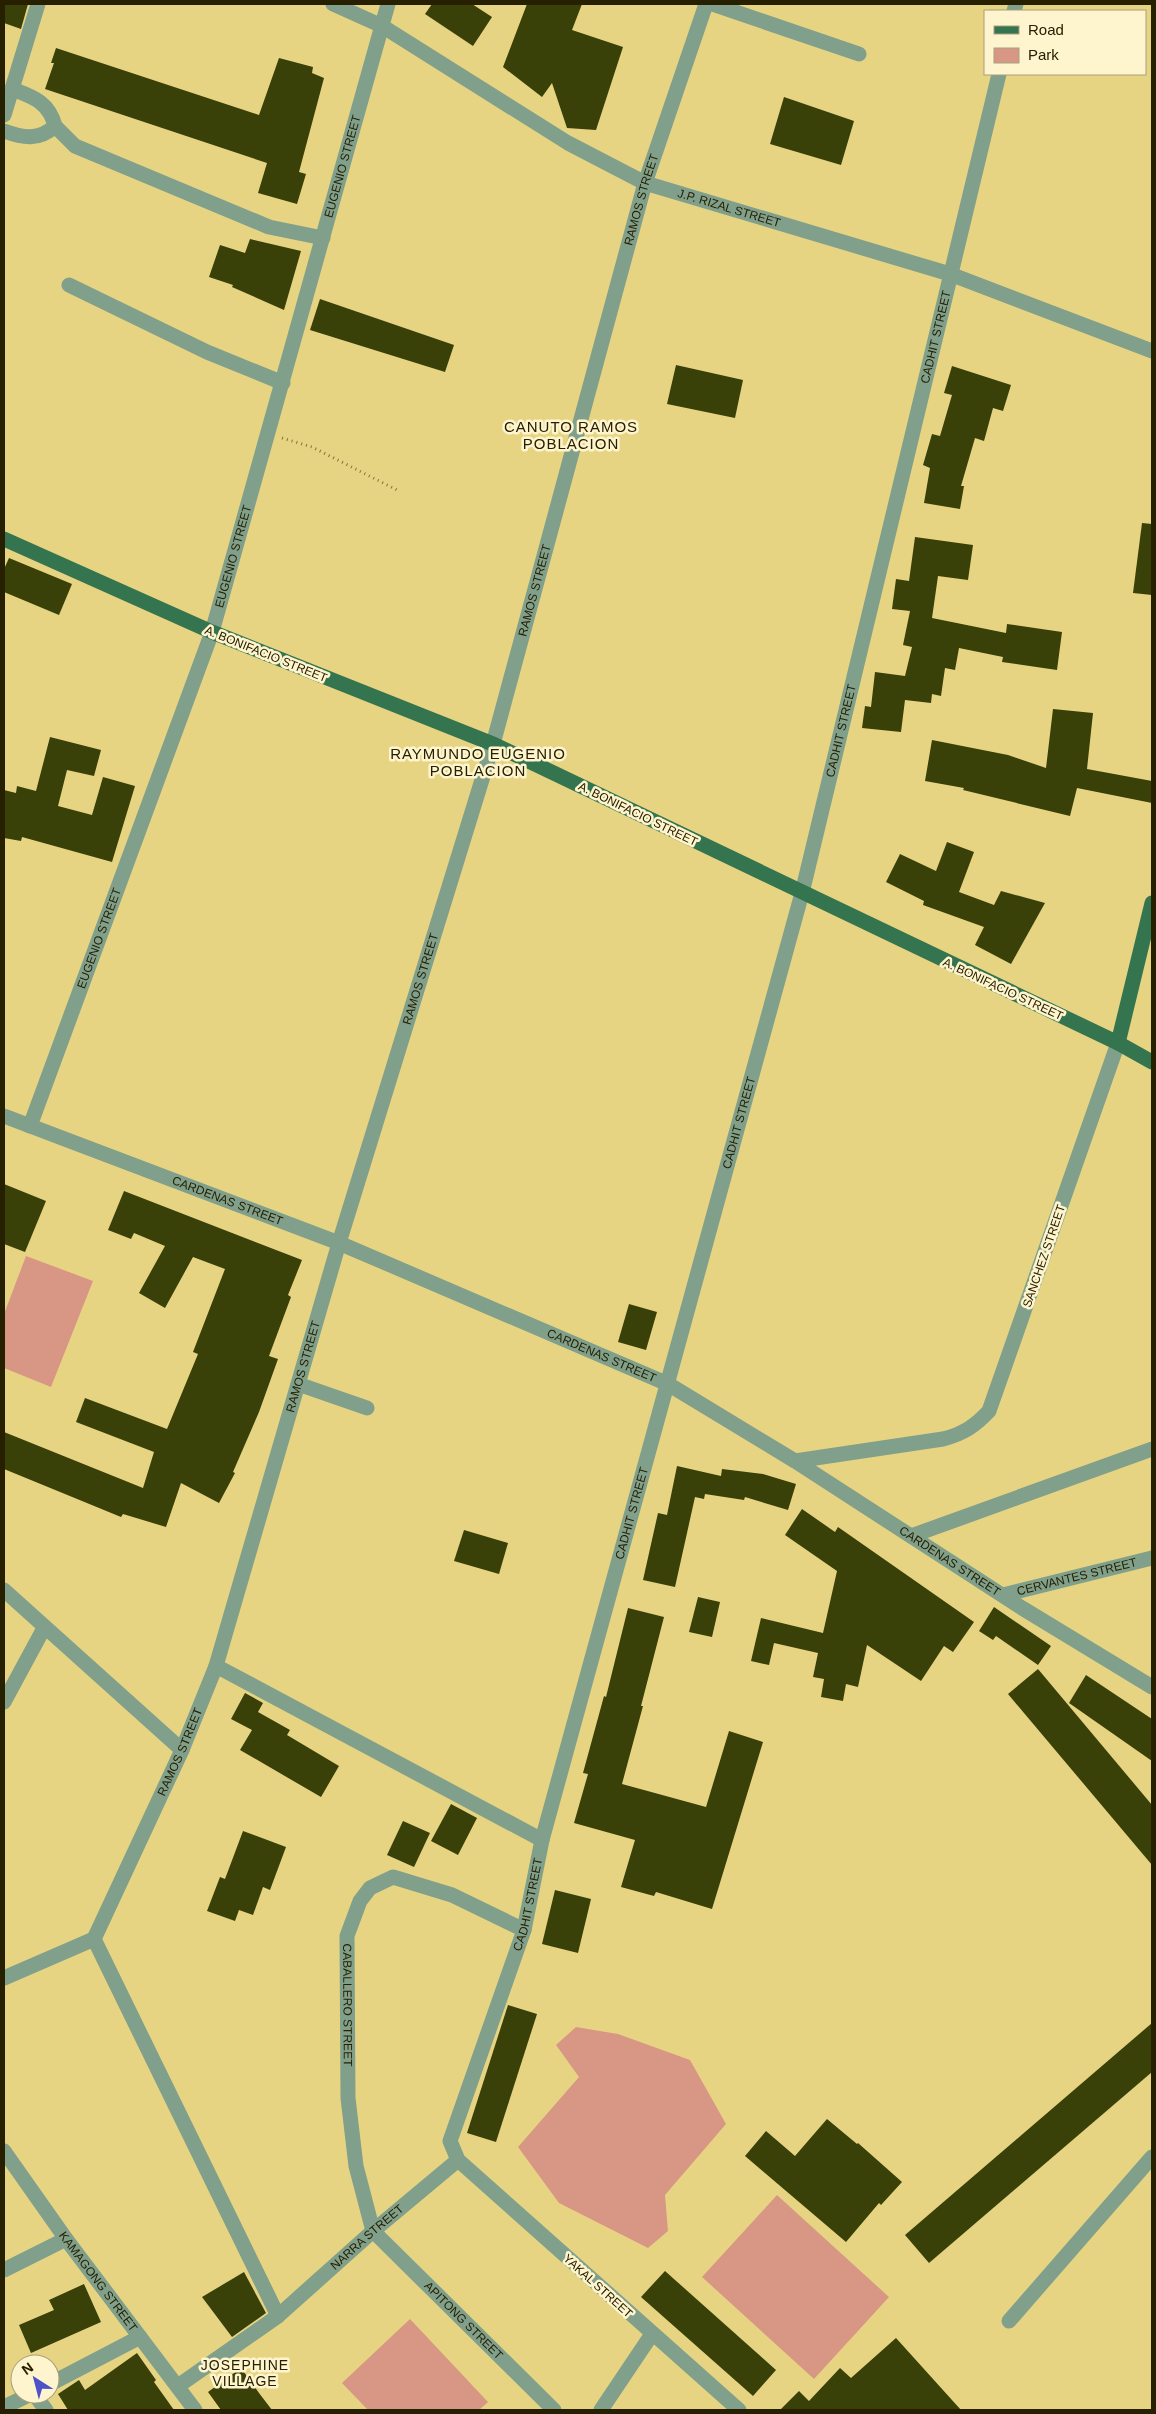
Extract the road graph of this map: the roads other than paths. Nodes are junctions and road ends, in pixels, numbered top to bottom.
1 (38, 4) edge
2 (333, 4) edge
3 (388, 4) edge
4 (706, 4) edge
5 (712, 4) edge
6 (382, 26) junction
7 (859, 54) dead end
8 (999, 75) edge
9 (12, 89) junction
10 (4, 116) edge
11 (55, 126) junction
12 (4, 131) edge
13 (645, 183) junction
14 (323, 238) junction
15 (950, 274) junction
16 (69, 284) dead end
17 (1152, 351) edge
18 (283, 382) junction
19 (4, 539) edge
20 (212, 632) junction
21 (493, 744) junction
22 (802, 893) junction
23 (1152, 903) edge
24 (1118, 1043) junction
25 (1152, 1062) edge
26 (4, 1116) edge
27 (30, 1126) junction
28 (339, 1243) junction
29 (298, 1384) junction
30 (668, 1384) junction
31 (368, 1408) dead end
32 (1152, 1449) edge
33 (795, 1461) junction
34 (911, 1536) junction
35 (1152, 1558) edge
36 (4, 1590) edge
37 (1003, 1595) junction
38 (44, 1628) junction
39 (216, 1666) junction
40 (1152, 1687) edge
41 (4, 1702) edge
42 (182, 1750) junction
43 (542, 1840) junction
44 (524, 1930) junction
45 (94, 1939) junction
46 (4, 1978) edge
47 (4, 2151) edge
48 (1152, 2157) edge
49 (458, 2160) junction
50 (374, 2231) junction
51 (66, 2239) junction
52 (4, 2270) edge
53 (278, 2316) junction
54 (1008, 2321) dead end
55 (652, 2334) junction
56 (140, 2337) junction
57 (60, 2379) edge
58 (178, 2386) junction
59 (195, 2410) edge
60 (554, 2410) edge
61 (601, 2410) edge
62 (739, 2410) edge

1 - 9 street
2 - 6 street, J.P. RIZAL STREET
3 - 6 street, EUGENIO STREET
4 - 13 street, RAMOS STREET
5 - 7 street
6 - 13 street, J.P. RIZAL STREET
6 - 14 street, EUGENIO STREET
8 - 15 street, CADHIT STREET
9 - 10 street
9 - 11 street
11 - 12 street
11 - 14 street
13 - 15 street, J.P. RIZAL STREET
13 - 21 street, RAMOS STREET
14 - 18 street, EUGENIO STREET
15 - 17 street, J.P. RIZAL STREET
15 - 22 street, CADHIT STREET
16 - 18 street
18 - 20 street, EUGENIO STREET
19 - 20 main road, A. BONIFACIO STREET
20 - 21 main road, A. BONIFACIO STREET
20 - 27 street, EUGENIO STREET
21 - 22 main road, A. BONIFACIO STREET
21 - 28 street, RAMOS STREET
22 - 24 main road, A. BONIFACIO STREET
22 - 30 street, CADHIT STREET
23 - 24 main road, SANCHEZ STREET
24 - 25 main road, A. BONIFACIO STREET
24 - 33 street, SANCHEZ STREET
26 - 27 street, CARDENAS STREET
27 - 28 street, CARDENAS STREET
28 - 29 street, RAMOS STREET
28 - 30 street, CARDENAS STREET
29 - 31 street
29 - 39 street, RAMOS STREET
30 - 33 street, CARDENAS STREET
30 - 43 street, CADHIT STREET
32 - 34 street
33 - 34 street, CARDENAS STREET
34 - 37 street, CARDENAS STREET
35 - 37 street, CERVANTES STREET
36 - 38 street
37 - 40 street, CARDENAS STREET
38 - 41 street
38 - 42 street
39 - 42 street, RAMOS STREET
39 - 43 street
42 - 45 street, RAMOS STREET
43 - 44 street, CADHIT STREET
44 - 49 street, CADHIT STREET
44 - 50 street, CABALLERO STREET
45 - 46 street
45 - 53 street
47 - 51 street, KAMAGONG STREET
48 - 54 street
49 - 50 street, NARRA STREET
49 - 55 street, YAKAL STREET
50 - 53 street, NARRA STREET
50 - 60 street, APITONG STREET
51 - 52 street
51 - 56 street, KAMAGONG STREET
53 - 58 street, NARRA STREET
55 - 61 street
55 - 62 street, YAKAL STREET
56 - 57 street
56 - 58 street, KAMAGONG STREET
58 - 59 street, KAMAGONG STREET

